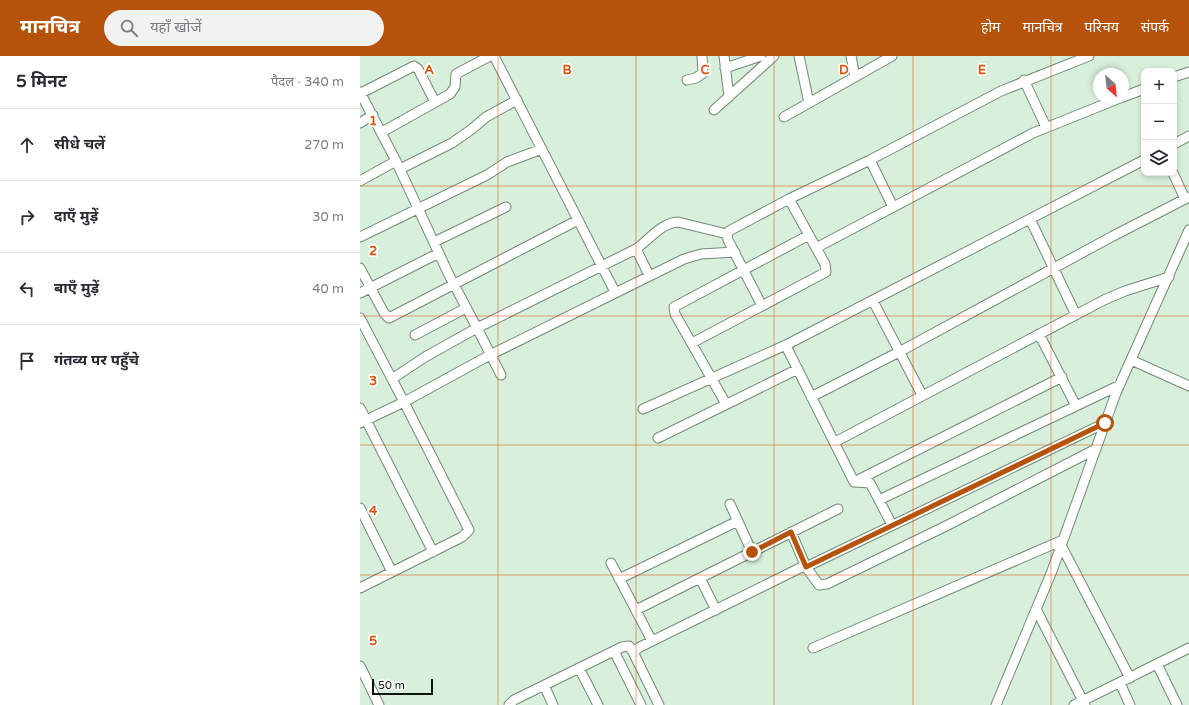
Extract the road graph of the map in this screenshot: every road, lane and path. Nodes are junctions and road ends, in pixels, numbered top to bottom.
1 (490, 56) edge
2 (494, 56) edge
3 (702, 56) edge
4 (724, 56) edge
5 (761, 56) edge
6 (774, 56) edge
7 (799, 56) edge
8 (851, 56) edge
9 (892, 56) edge
10 (1089, 56) edge
11 (725, 68) junction
12 (1189, 72) edge
13 (1177, 76) edge
14 (855, 77) junction
15 (687, 80) dead end
16 (1024, 80) junction
17 (1141, 90) edge
18 (360, 92) edge
19 (1129, 95) edge
20 (729, 97) junction
21 (517, 100) junction
22 (435, 102) junction
23 (809, 103) junction
24 (1105, 104) edge
25 (714, 110) dead end
26 (373, 116) junction
27 (784, 117) dead end
28 (360, 122) edge
29 (1046, 127) junction
30 (382, 132) junction
31 (1189, 136) edge
32 (1177, 142) edge
33 (542, 149) junction
34 (870, 160) junction
35 (1141, 162) edge
36 (398, 165) junction
37 (1175, 176) edge
38 (360, 181) edge
39 (1187, 198) edge
40 (789, 199) junction
41 (506, 207) dead end
42 (893, 207) junction
43 (418, 208) junction
44 (1030, 219) junction
45 (578, 220) junction
46 (1189, 230) edge
47 (727, 234) junction
48 (809, 235) junction
49 (360, 237) edge
50 (434, 242) junction
51 (816, 248) junction
52 (636, 249) junction
53 (438, 252) junction
54 (735, 252) junction
55 (602, 266) junction
56 (360, 268) edge
57 (1052, 268) junction
58 (744, 269) junction
59 (649, 275) junction
60 (1169, 277) junction
61 (453, 284) junction
62 (371, 288) junction
63 (615, 292) junction
64 (360, 293) edge
65 (873, 302) junction
66 (762, 306) junction
67 (466, 308) junction
68 (1076, 315) junction
69 (360, 318) edge
70 (477, 328) junction
71 (1039, 334) junction
72 (415, 336) dead end
73 (692, 343) junction
74 (788, 344) junction
75 (899, 352) junction
76 (490, 355) junction
77 (1131, 360) junction
78 (798, 369) junction
79 (501, 375) dead end
80 (1062, 377) junction
81 (712, 378) junction
82 (392, 379) junction
83 (1120, 384) junction
84 (1189, 386) edge
85 (922, 395) junction
86 (811, 397) junction
87 (404, 402) junction
88 (726, 404) junction
89 (1076, 406) junction
90 (360, 408) edge
91 (643, 409) dead end
92 (363, 421) edge
93 (1105, 423) junction
94 (658, 438) dead end
95 (835, 442) junction
96 (1096, 449) junction
97 (854, 482) junction
98 (879, 500) junction
99 (730, 504) dead end
100 (360, 508) edge
101 (838, 509) dead end
102 (738, 520) junction
103 (892, 525) junction
104 (791, 532) junction
105 (1062, 542) junction
106 (433, 552) junction
107 (752, 552) junction
108 (611, 563) dead end
109 (806, 567) junction
110 (392, 572) junction
111 (700, 578) junction
112 (619, 579) junction
113 (360, 588) edge
114 (1036, 609) junction
115 (636, 610) junction
116 (716, 610) junction
117 (652, 641) junction
118 (813, 648) dead end
119 (1189, 648) edge
120 (614, 651) junction
121 (633, 652) junction
122 (1157, 664) junction
123 (360, 666) edge
124 (579, 668) junction
125 (1130, 678) junction
126 (1120, 683) junction
127 (544, 686) junction
128 (1080, 704) edge
129 (379, 705) edge
130 (509, 705) edge
131 (553, 705) edge
132 (598, 705) edge
133 (641, 705) edge
134 (659, 705) edge
135 (996, 705) edge
136 (1130, 705) edge
137 (1177, 705) edge

1 - 22 street
2 - 21 street
3 - 15 street
4 - 11 street
5 - 11 street
6 - 20 street
7 - 23 street
8 - 14 street
9 - 14 street
10 - 16 street
11 - 20 street
12 - 13 street
14 - 23 street
16 - 29 street
16 - 34 street
17 - 19 street
18 - 22 street
18 - 26 street
20 - 25 street
21 - 33 street
21 - 36 street
22 - 30 street
23 - 27 street
24 - 29 street
26 - 28 street
26 - 30 street
29 - 42 street
30 - 36 street
31 - 32 street
33 - 43 street
33 - 45 street
34 - 40 street
34 - 42 street
35 - 44 street
36 - 38 street
36 - 43 street
37 - 39 street
39 - 57 street
40 - 47 street
40 - 48 street
41 - 50 street
42 - 51 street
43 - 49 street
43 - 50 street
44 - 57 street
44 - 65 street
45 - 55 street
45 - 61 street
46 - 60 street
47 - 52 street
47 - 54 street
48 - 51 street
48 - 58 street
50 - 53 street
51 - 66 street
52 - 55 street
52 - 59 street
53 - 61 street
53 - 62 street
54 - 58 street
54 - 59 street
55 - 63 street
55 - 70 street
56 - 62 street
57 - 68 street
57 - 75 street
58 - 66 street
58 - 73 street
59 - 63 street
60 - 68 street
60 - 77 street
61 - 62 street
61 - 67 street
62 - 64 street
63 - 76 street
65 - 74 street
65 - 75 street
66 - 73 street
67 - 70 street
67 - 72 street
68 - 71 street
69 - 82 street
70 - 76 street
70 - 82 street
71 - 80 street
71 - 85 street
73 - 81 street
74 - 78 street
74 - 81 street
75 - 85 street
75 - 86 street
76 - 79 street
76 - 87 street
77 - 83 street
77 - 84 street
78 - 86 street
78 - 88 street
80 - 89 street
80 - 97 street
81 - 88 street
81 - 91 street
82 - 87 street
83 - 89 street
83 - 93 street
85 - 95 street
86 - 95 street
87 - 92 street
87 - 106 street
88 - 94 street
89 - 98 street
90 - 92 street
92 - 106 street
93 - 96 street
93 - 103 street
95 - 97 street
96 - 105 street
96 - 109 street
97 - 98 street
98 - 103 street
99 - 102 street
100 - 110 street
101 - 104 street
102 - 107 street
102 - 112 street
103 - 109 street
104 - 107 street
104 - 109 street
105 - 114 street
105 - 118 street
105 - 125 street
106 - 110 street
107 - 111 street
108 - 112 street
109 - 116 street
110 - 113 street
111 - 115 street
111 - 116 street
112 - 115 street
114 - 128 street
114 - 135 street
115 - 117 street
116 - 117 street
117 - 121 street
119 - 122 street
120 - 121 street
120 - 124 street
120 - 133 street
121 - 134 street
122 - 125 street
122 - 137 street
123 - 129 street
124 - 127 street
124 - 132 street
125 - 126 street
126 - 128 street
126 - 136 street
127 - 130 street
127 - 131 street

